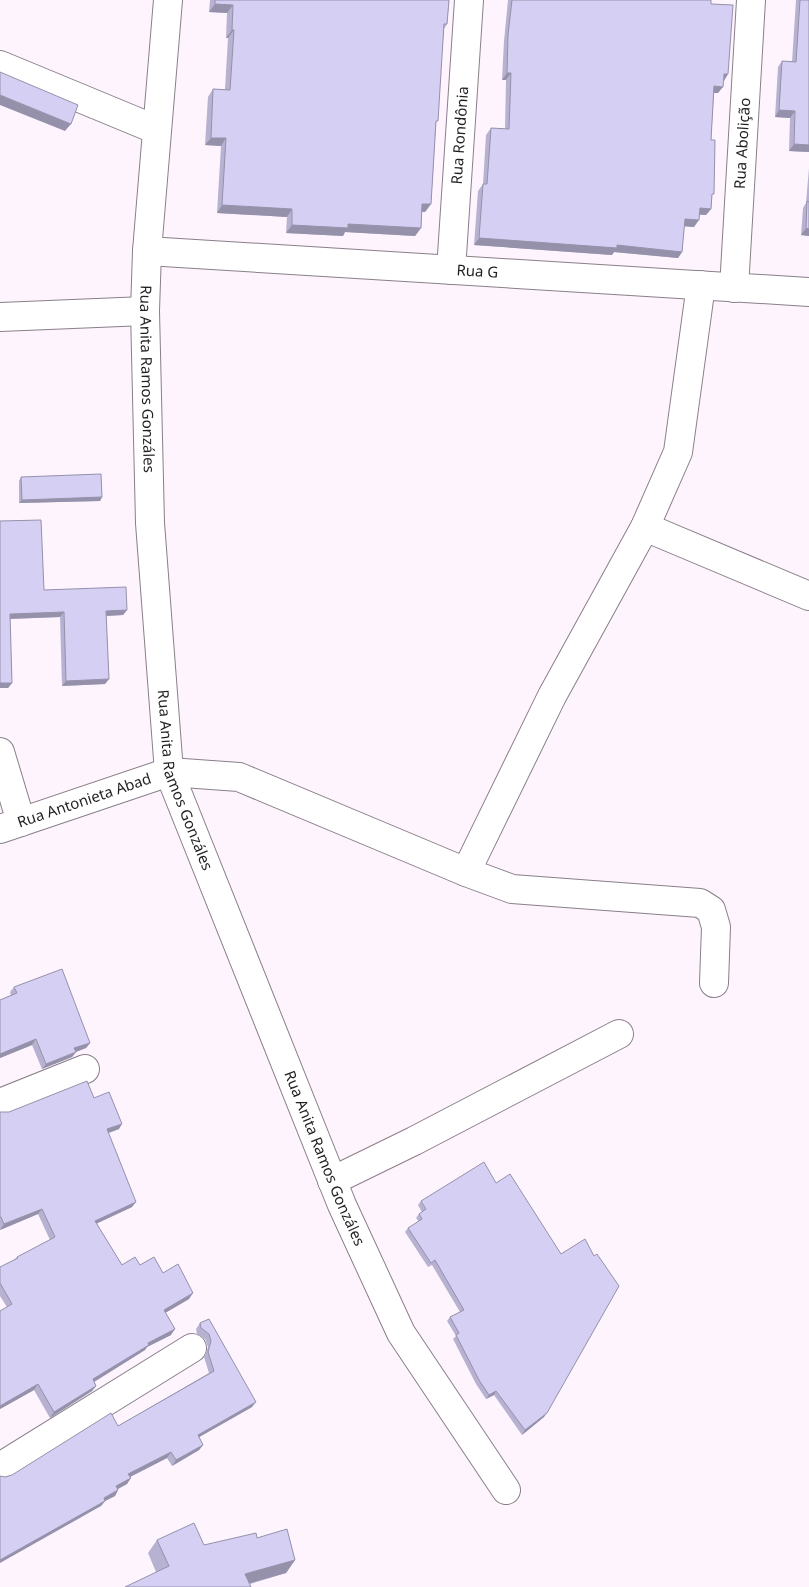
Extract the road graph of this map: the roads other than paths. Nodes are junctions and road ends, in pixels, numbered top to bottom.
1 (168, 0) edge
2 (469, 0) edge
3 (751, 0) edge
4 (0, 65) edge
5 (157, 130) junction
6 (147, 251) junction
7 (451, 270) junction
8 (702, 285) junction
9 (734, 288) junction
10 (809, 292) edge
11 (145, 311) junction
12 (0, 317) edge
13 (646, 527) junction
14 (809, 596) edge
15 (0, 752) edge
16 (169, 772) junction
17 (10, 826) edge
18 (466, 872) junction
19 (714, 983) dead end
20 (619, 1034) dead end
21 (85, 1069) dead end
22 (0, 1103) edge
23 (332, 1181) junction
24 (192, 1348) dead end
25 (0, 1467) edge
26 (506, 1490) dead end

1 - 5 street, Rua Anita Ramos Gonzáles
2 - 7 street, Rua Rondônia
3 - 9 street, Rua Abolição
4 - 5 street
5 - 6 street, Rua Anita Ramos Gonzáles
6 - 7 street, Rua G
6 - 11 street, Rua Anita Ramos Gonzáles
7 - 8 street, Rua G
8 - 9 street, Rua G
8 - 13 street
9 - 10 street, Rua G
11 - 12 street
11 - 16 street, Rua Anita Ramos Gonzáles
13 - 14 street
13 - 18 street
15 - 17 street
16 - 17 street, Rua Antonieta Abad
16 - 18 street
16 - 23 street, Rua Anita Ramos Gonzáles
18 - 19 street
20 - 23 street
21 - 22 street
23 - 26 street, Rua Anita Ramos Gonzáles
24 - 25 street

